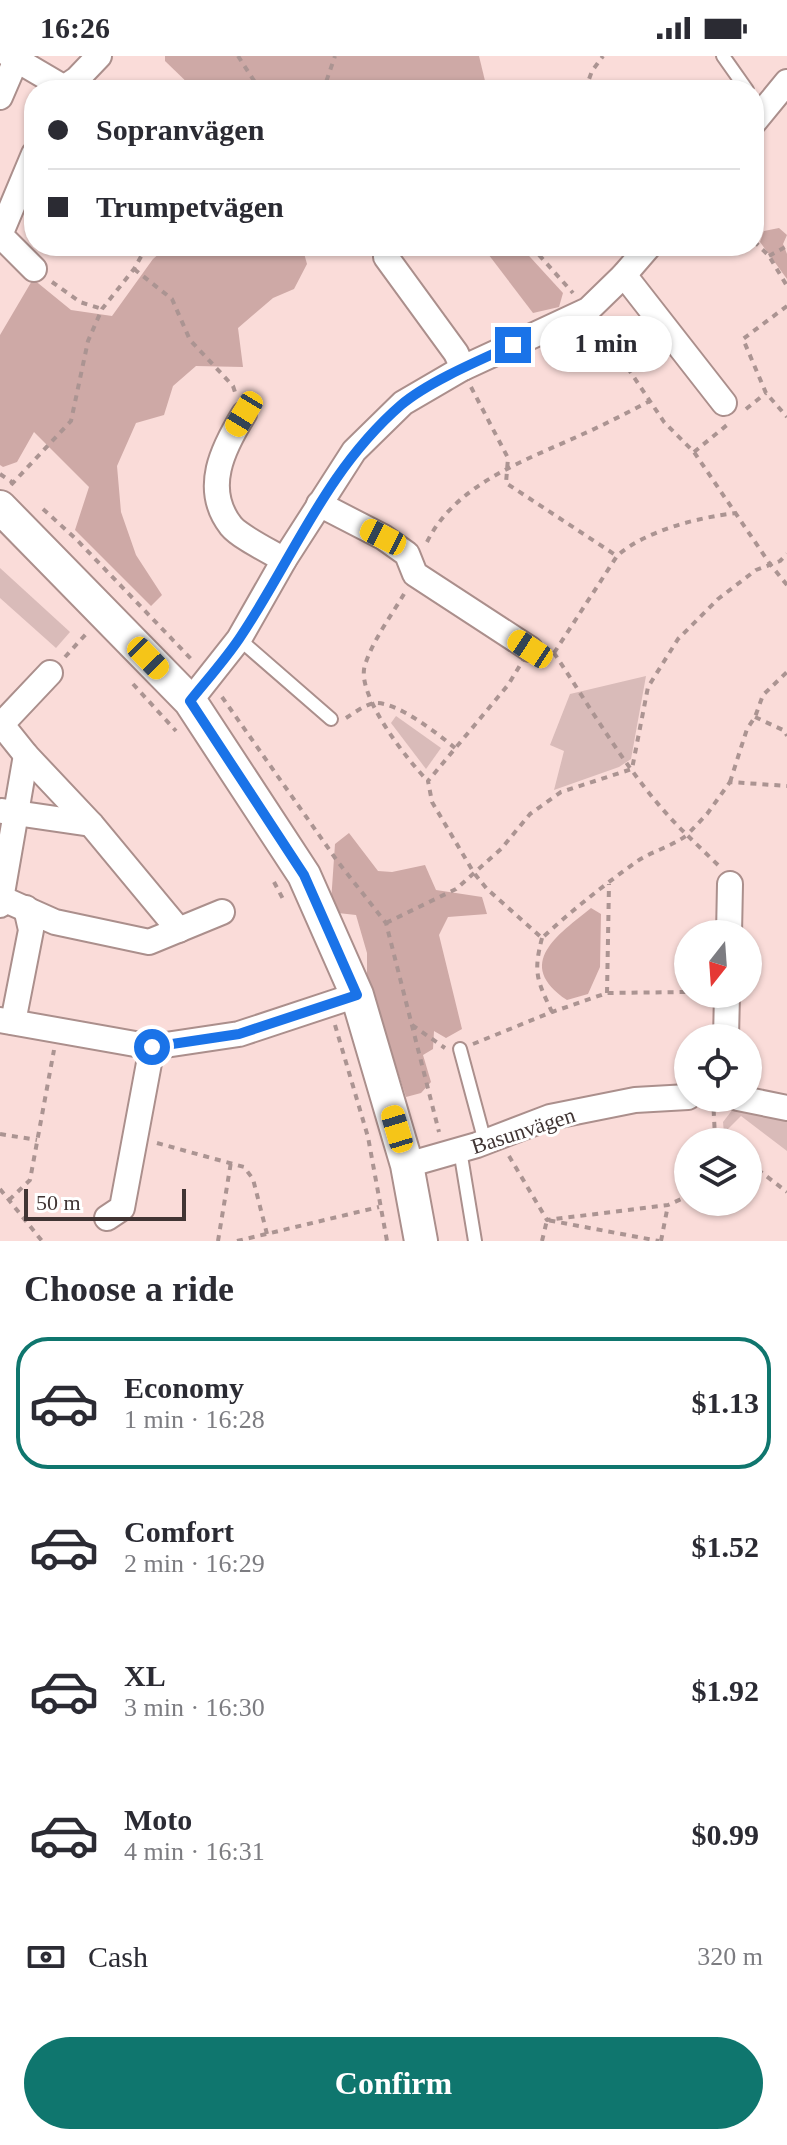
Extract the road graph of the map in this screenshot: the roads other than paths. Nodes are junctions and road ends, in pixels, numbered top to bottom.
1 (99, 56) edge
2 (723, 56) edge
3 (13, 58) edge
4 (49, 80) edge
5 (75, 80) edge
6 (740, 80) edge
7 (787, 82) edge
8 (0, 97) edge
9 (764, 104) edge
10 (24, 178) edge
11 (640, 256) edge
12 (386, 257) dead end
13 (34, 269) road end
14 (624, 275) junction
15 (463, 368) junction
16 (724, 403) dead end
17 (244, 414) road end
18 (6, 495) edge
19 (319, 504) junction
20 (284, 560) junction
21 (239, 639) junction
22 (542, 651) road end
23 (50, 673) road end
24 (190, 701) junction
25 (331, 719) road end
26 (1, 726) edge
27 (26, 755) junction
28 (8, 812) edge
29 (91, 824) junction
30 (730, 884) road end
31 (1, 901) edge
32 (26, 908) junction
33 (222, 912) dead end
34 (729, 920) edge
35 (179, 930) junction
36 (343, 1000) junction
37 (6, 1021) edge
38 (152, 1047) junction
39 (460, 1049) road end
40 (674, 1098) edge
41 (762, 1103) edge
42 (787, 1108) edge
43 (491, 1140) junction
44 (460, 1150) junction
45 (407, 1165) junction
46 (107, 1218) dead end
47 (421, 1241) edge
48 (475, 1241) edge

1 - 5 street
2 - 6 lane
3 - 4 street
3 - 8 street
7 - 9 street
10 - 13 street
11 - 14 street
12 - 15 street
14 - 15 street
14 - 16 street
15 - 19 street
17 - 20 street
18 - 24 street
19 - 20 street
19 - 22 street
20 - 21 street
21 - 24 street
21 - 25 lane
23 - 26 street
24 - 36 street
26 - 27 street
27 - 28 street
27 - 29 street
28 - 29 street
28 - 31 street
29 - 35 street
30 - 34 street
31 - 32 street
32 - 35 street
32 - 37 street
33 - 35 street
36 - 38 street
36 - 45 street
37 - 38 street
38 - 46 street
39 - 43 lane
40 - 43 street, Basunvägen
41 - 42 street
43 - 44 street, Basunvägen
44 - 45 street, Basunvägen
44 - 48 lane
45 - 47 street

